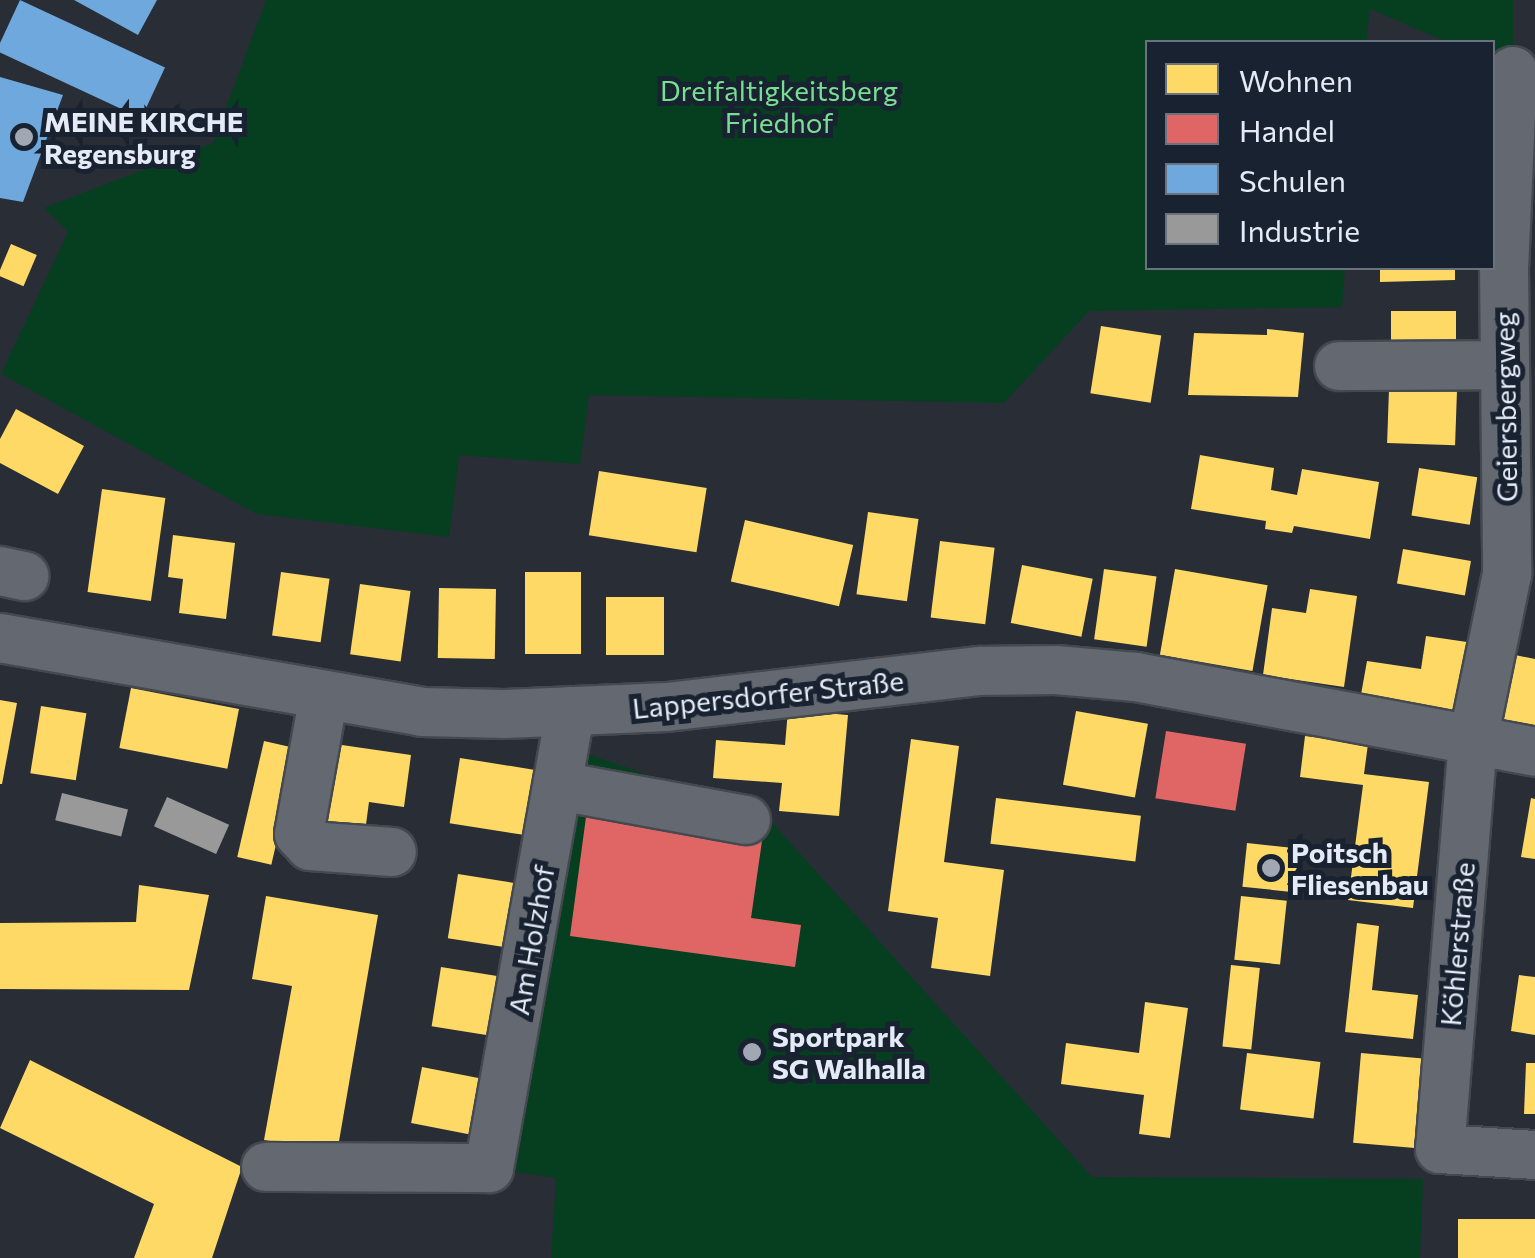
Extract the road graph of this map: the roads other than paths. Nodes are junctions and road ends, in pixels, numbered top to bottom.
1 (1514, 71) dead end
2 (1520, 268) edge
3 (1504, 365) junction
4 (1339, 366) dead end
5 (0, 638) edge
6 (308, 692) junction
7 (570, 711) junction
8 (1473, 740) junction
9 (282, 746) dead end
10 (1535, 752) edge
11 (559, 786) junction
12 (746, 820) dead end
13 (392, 852) dead end
14 (1535, 1155) edge
15 (266, 1166) dead end

1 - 2 street, Geiersbergweg
2 - 3 street, Geiersbergweg
3 - 4 street
3 - 8 street, Geiersbergweg
5 - 6 street, Lappersdorfer Straße
6 - 7 street, Lappersdorfer Straße
6 - 9 street
6 - 13 street
7 - 8 street, Lappersdorfer Straße
7 - 11 street, Am Holzhof
8 - 10 street, Lappersdorfer Straße
8 - 14 street, Köhlerstraße
11 - 12 street
11 - 15 street, Am Holzhof

